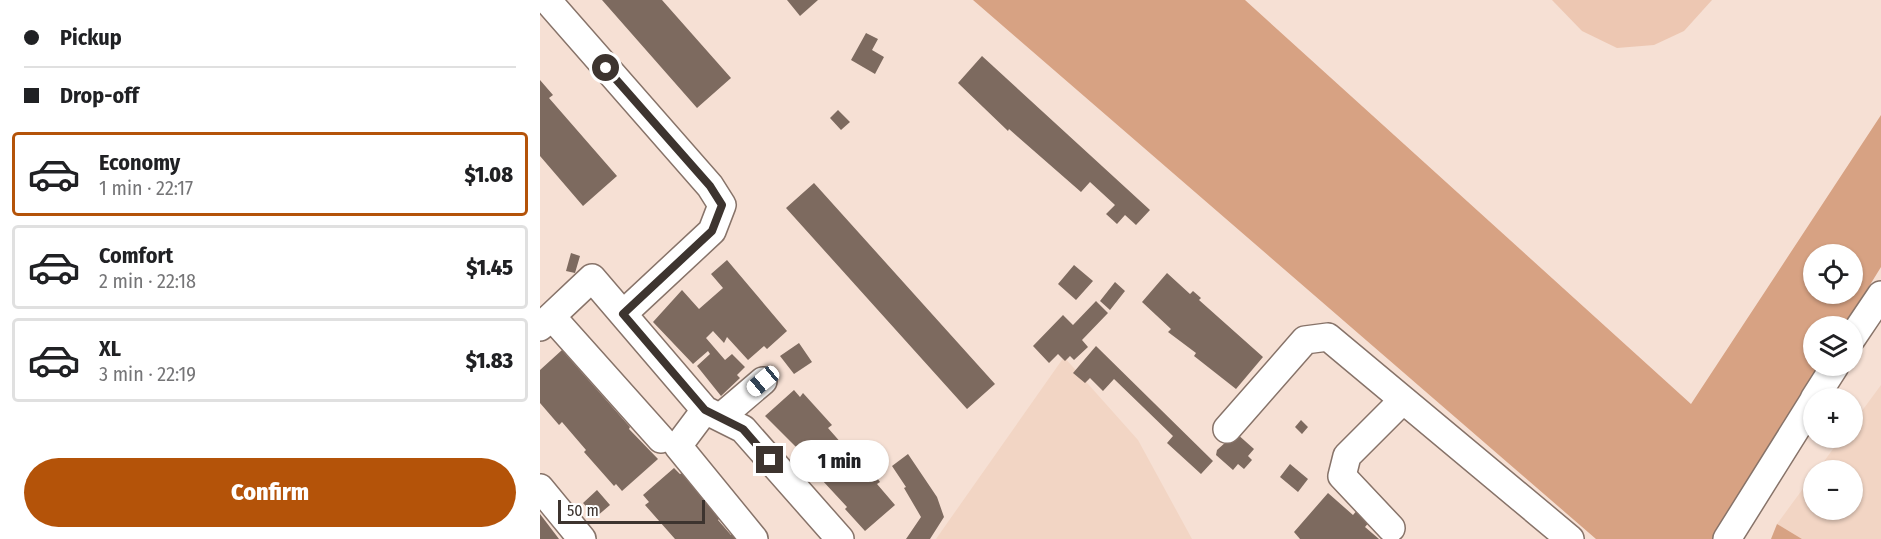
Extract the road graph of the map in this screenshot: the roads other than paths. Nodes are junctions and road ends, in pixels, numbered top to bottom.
1 (547, 0) edge
2 (1881, 295) edge
3 (623, 314) junction
4 (546, 322) edge
5 (1863, 322) edge
6 (763, 381) dead end
7 (1403, 400) junction
8 (714, 413) junction
9 (1803, 417) edge
10 (1227, 429) dead end
11 (661, 439) dead end
12 (540, 488) edge
13 (1391, 528) dead end
14 (582, 539) edge
15 (754, 539) edge
16 (840, 539) edge
17 (1570, 539) edge
18 (1727, 539) edge

1 - 3 street
2 - 5 street
3 - 4 street
3 - 8 street
4 - 11 street
6 - 8 street
7 - 10 street
7 - 13 street
7 - 17 street
8 - 15 street
8 - 16 street
9 - 18 street
12 - 14 street

